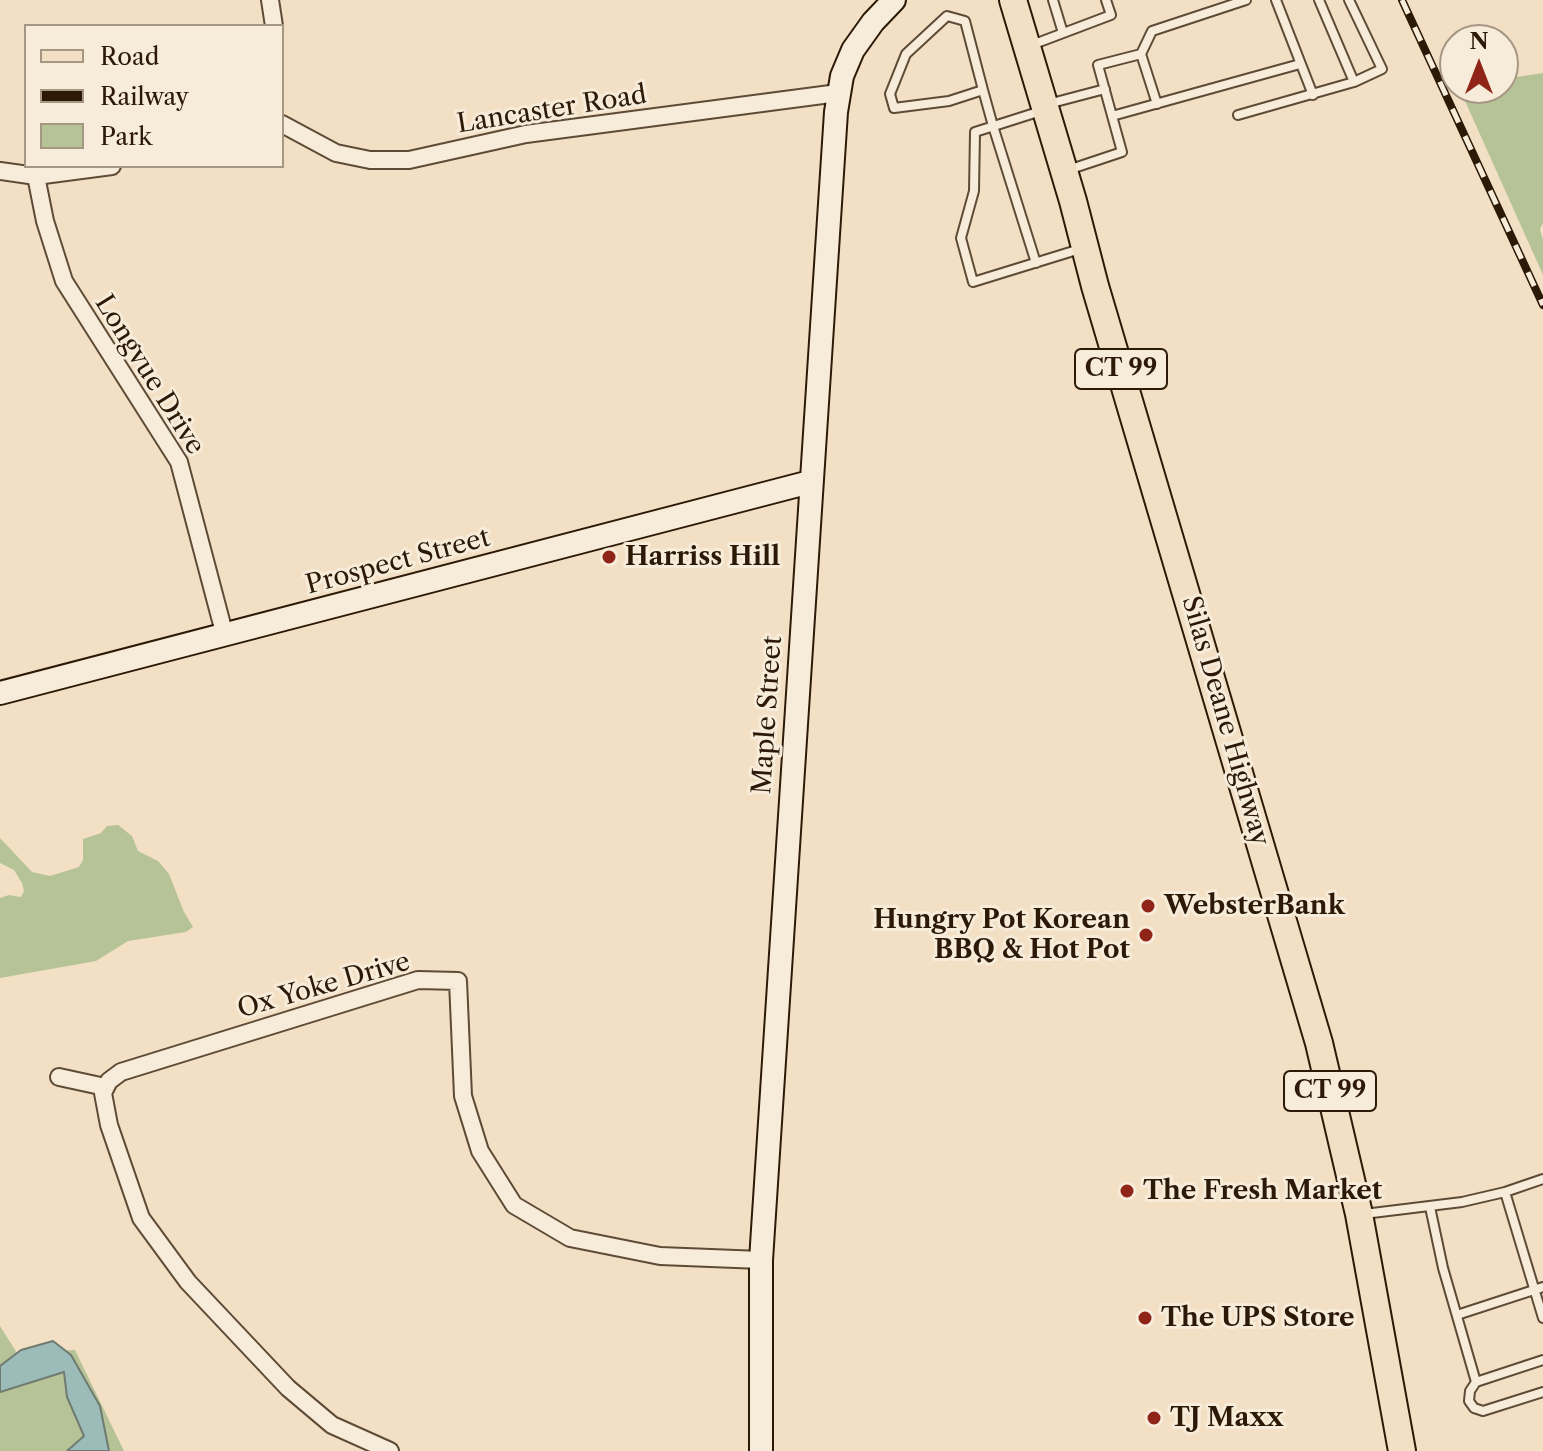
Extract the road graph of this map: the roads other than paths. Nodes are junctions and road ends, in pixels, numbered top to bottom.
1 (270, 0) edge
2 (894, 0) edge
3 (1053, 0) edge
4 (1106, 0) edge
5 (1246, 0) edge
6 (1276, 0) edge
7 (1319, 0) edge
8 (1349, 0) edge
9 (1018, 2) edge
10 (1083, 12) dead end
11 (274, 24) edge
12 (1087, 24) junction
13 (1063, 33) junction
14 (1027, 47) junction
15 (1141, 54) junction
16 (1300, 64) junction
17 (1354, 82) junction
18 (1105, 89) junction
19 (983, 90) junction
20 (838, 93) junction
21 (1313, 95) junction
22 (1157, 104) junction
23 (1045, 107) junction
24 (1238, 115) dead end
25 (1112, 116) junction
26 (284, 125) edge
27 (993, 126) junction
28 (97, 168) edge
29 (0, 171) edge
30 (1064, 171) junction
31 (36, 176) junction
32 (1085, 247) junction
33 (1036, 263) junction
34 (810, 482) junction
35 (225, 636) junction
36 (0, 693) edge
37 (59, 1077) dead end
38 (105, 1087) junction
39 (1543, 1179) edge
40 (1505, 1192) junction
41 (1430, 1207) junction
42 (1359, 1214) junction
43 (761, 1260) junction
44 (1539, 1288) edge
45 (1457, 1315) junction
46 (1543, 1318) edge
47 (1543, 1360) edge
48 (1476, 1382) junction
49 (1543, 1392) edge
50 (390, 1451) edge
51 (761, 1451) edge
52 (1402, 1451) edge

1 - 11 street
2 - 20 main road, Maple Street
3 - 13 lane
4 - 12 lane
5 - 15 lane
6 - 16 lane
7 - 17 lane
8 - 17 lane
9 - 14 main road, Silas Deane Highway / CT 99
10 - 12 lane
12 - 13 lane
13 - 14 lane
14 - 23 main road, Silas Deane Highway / CT 99
15 - 18 lane
15 - 22 lane
16 - 21 lane
16 - 22 lane
17 - 21 lane
18 - 23 lane
18 - 25 lane
19 - 19 lane
19 - 27 lane
20 - 26 street, Lancaster Road
20 - 34 main road, Maple Street
21 - 24 lane
22 - 25 lane
23 - 27 lane
23 - 30 main road, Silas Deane Highway / CT 99
25 - 30 lane
27 - 33 lane
27 - 33 lane
28 - 31 street
29 - 31 street
30 - 32 main road, Silas Deane Highway / CT 99
31 - 35 street, Longvue Drive
32 - 33 lane
32 - 42 main road, Silas Deane Highway / CT 99
34 - 35 main road, Prospect Street
34 - 43 main road, Maple Street
35 - 36 main road, Prospect Street
37 - 38 street
38 - 43 street, Ox Yoke Drive
38 - 50 street
39 - 40 lane
40 - 41 lane
40 - 44 lane
41 - 42 lane
41 - 45 lane
42 - 52 main road, Silas Deane Highway / CT 99
43 - 51 main road, Maple Street
44 - 45 lane
44 - 46 lane
45 - 48 lane
47 - 48 lane
48 - 49 lane

